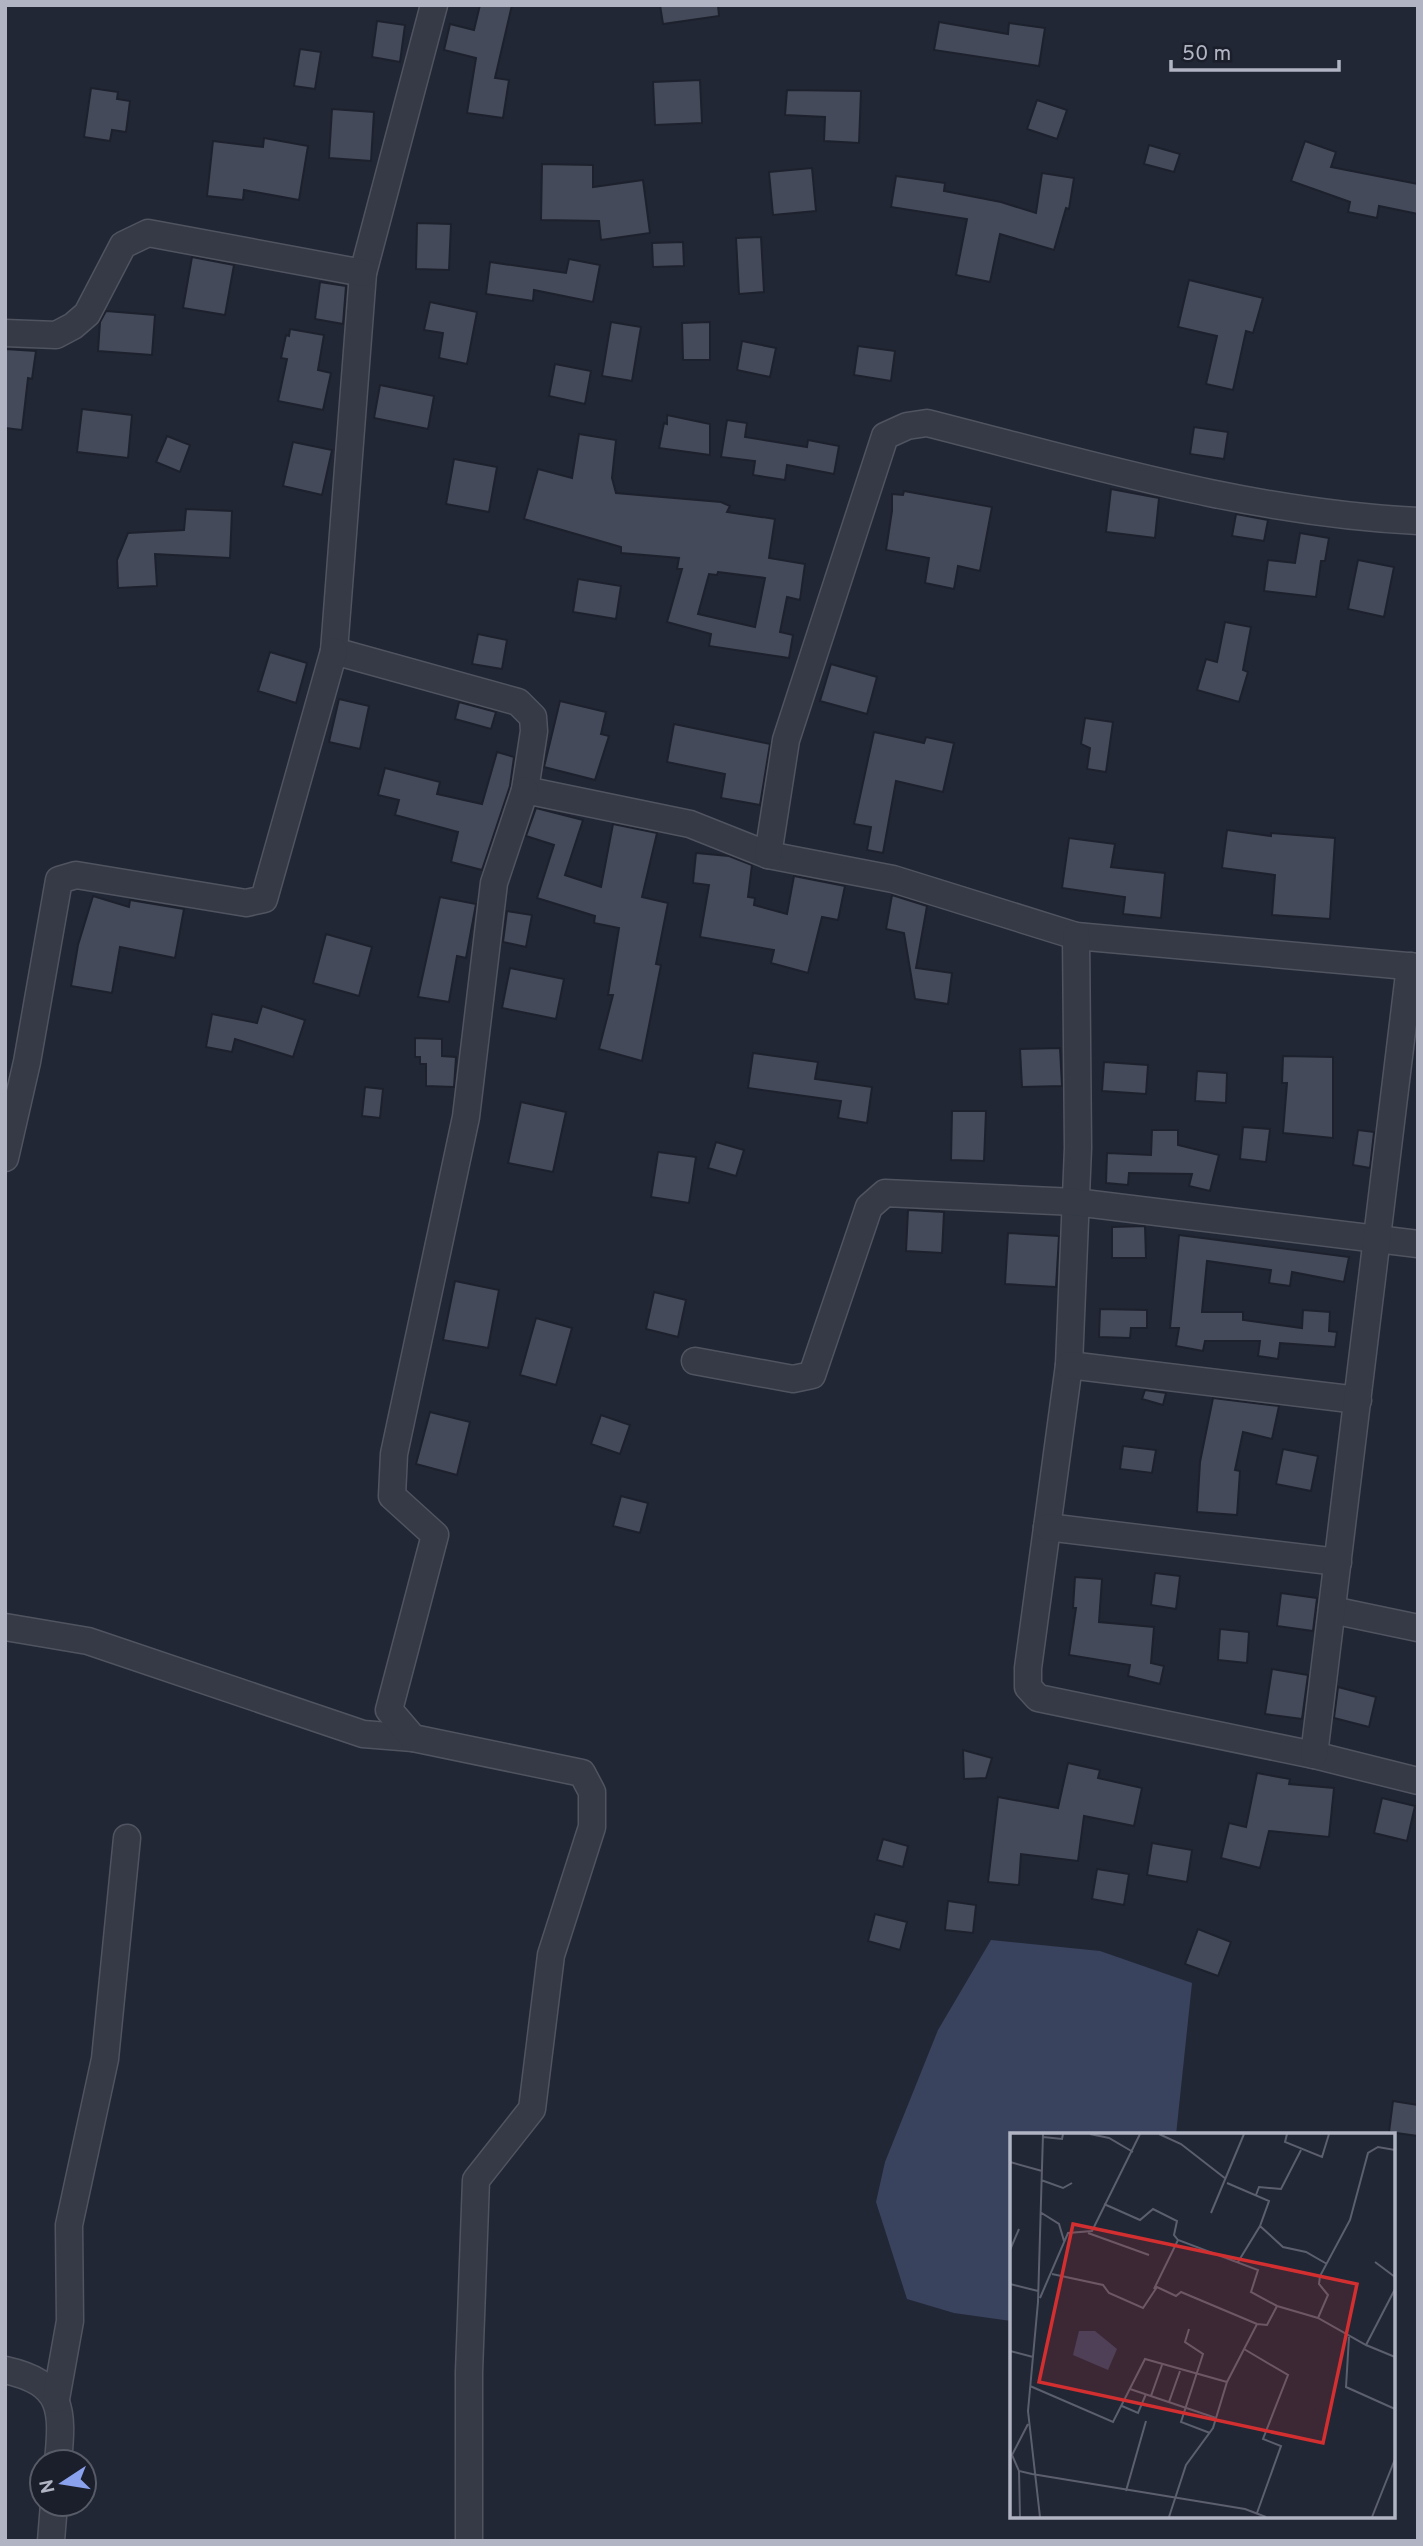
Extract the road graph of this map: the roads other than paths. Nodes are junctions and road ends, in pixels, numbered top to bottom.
1 (434, 5) edge
2 (363, 273) junction
3 (5, 333) edge
4 (1418, 521) edge
5 (334, 651) junction
6 (525, 790) junction
7 (768, 855) junction
8 (1076, 936) junction
9 (1414, 966) edge
10 (16, 1058) edge
11 (5, 1158) edge
12 (1075, 1202) junction
13 (1377, 1238) junction
14 (1418, 1244) edge
15 (695, 1361) dead end
16 (1069, 1365) junction
17 (1358, 1400) junction
18 (1047, 1527) junction
19 (1338, 1562) junction
20 (1332, 1610) junction
21 (5, 1628) edge
22 (1418, 1628) edge
23 (412, 1738) junction
24 (1314, 1755) junction
25 (1418, 1781) edge
26 (127, 1838) dead end
27 (5, 2370) edge
28 (56, 2399) junction
29 (59, 2448) edge
30 (53, 2518) edge
31 (51, 2541) edge
32 (469, 2541) edge

1 - 2 street
2 - 3 street
2 - 5 street
4 - 7 street
5 - 6 street
5 - 10 street
6 - 7 street
6 - 23 street
7 - 8 street
8 - 9 street
8 - 12 street
9 - 13 street
10 - 11 street
12 - 13 street
12 - 15 street
12 - 16 street
13 - 14 street
13 - 17 street
16 - 17 street
16 - 18 street
17 - 19 street
18 - 19 street
18 - 24 street
19 - 20 street
20 - 22 street
20 - 24 street
21 - 23 street
23 - 32 street
24 - 25 street
26 - 28 street
27 - 28 street
28 - 29 street
30 - 31 street

